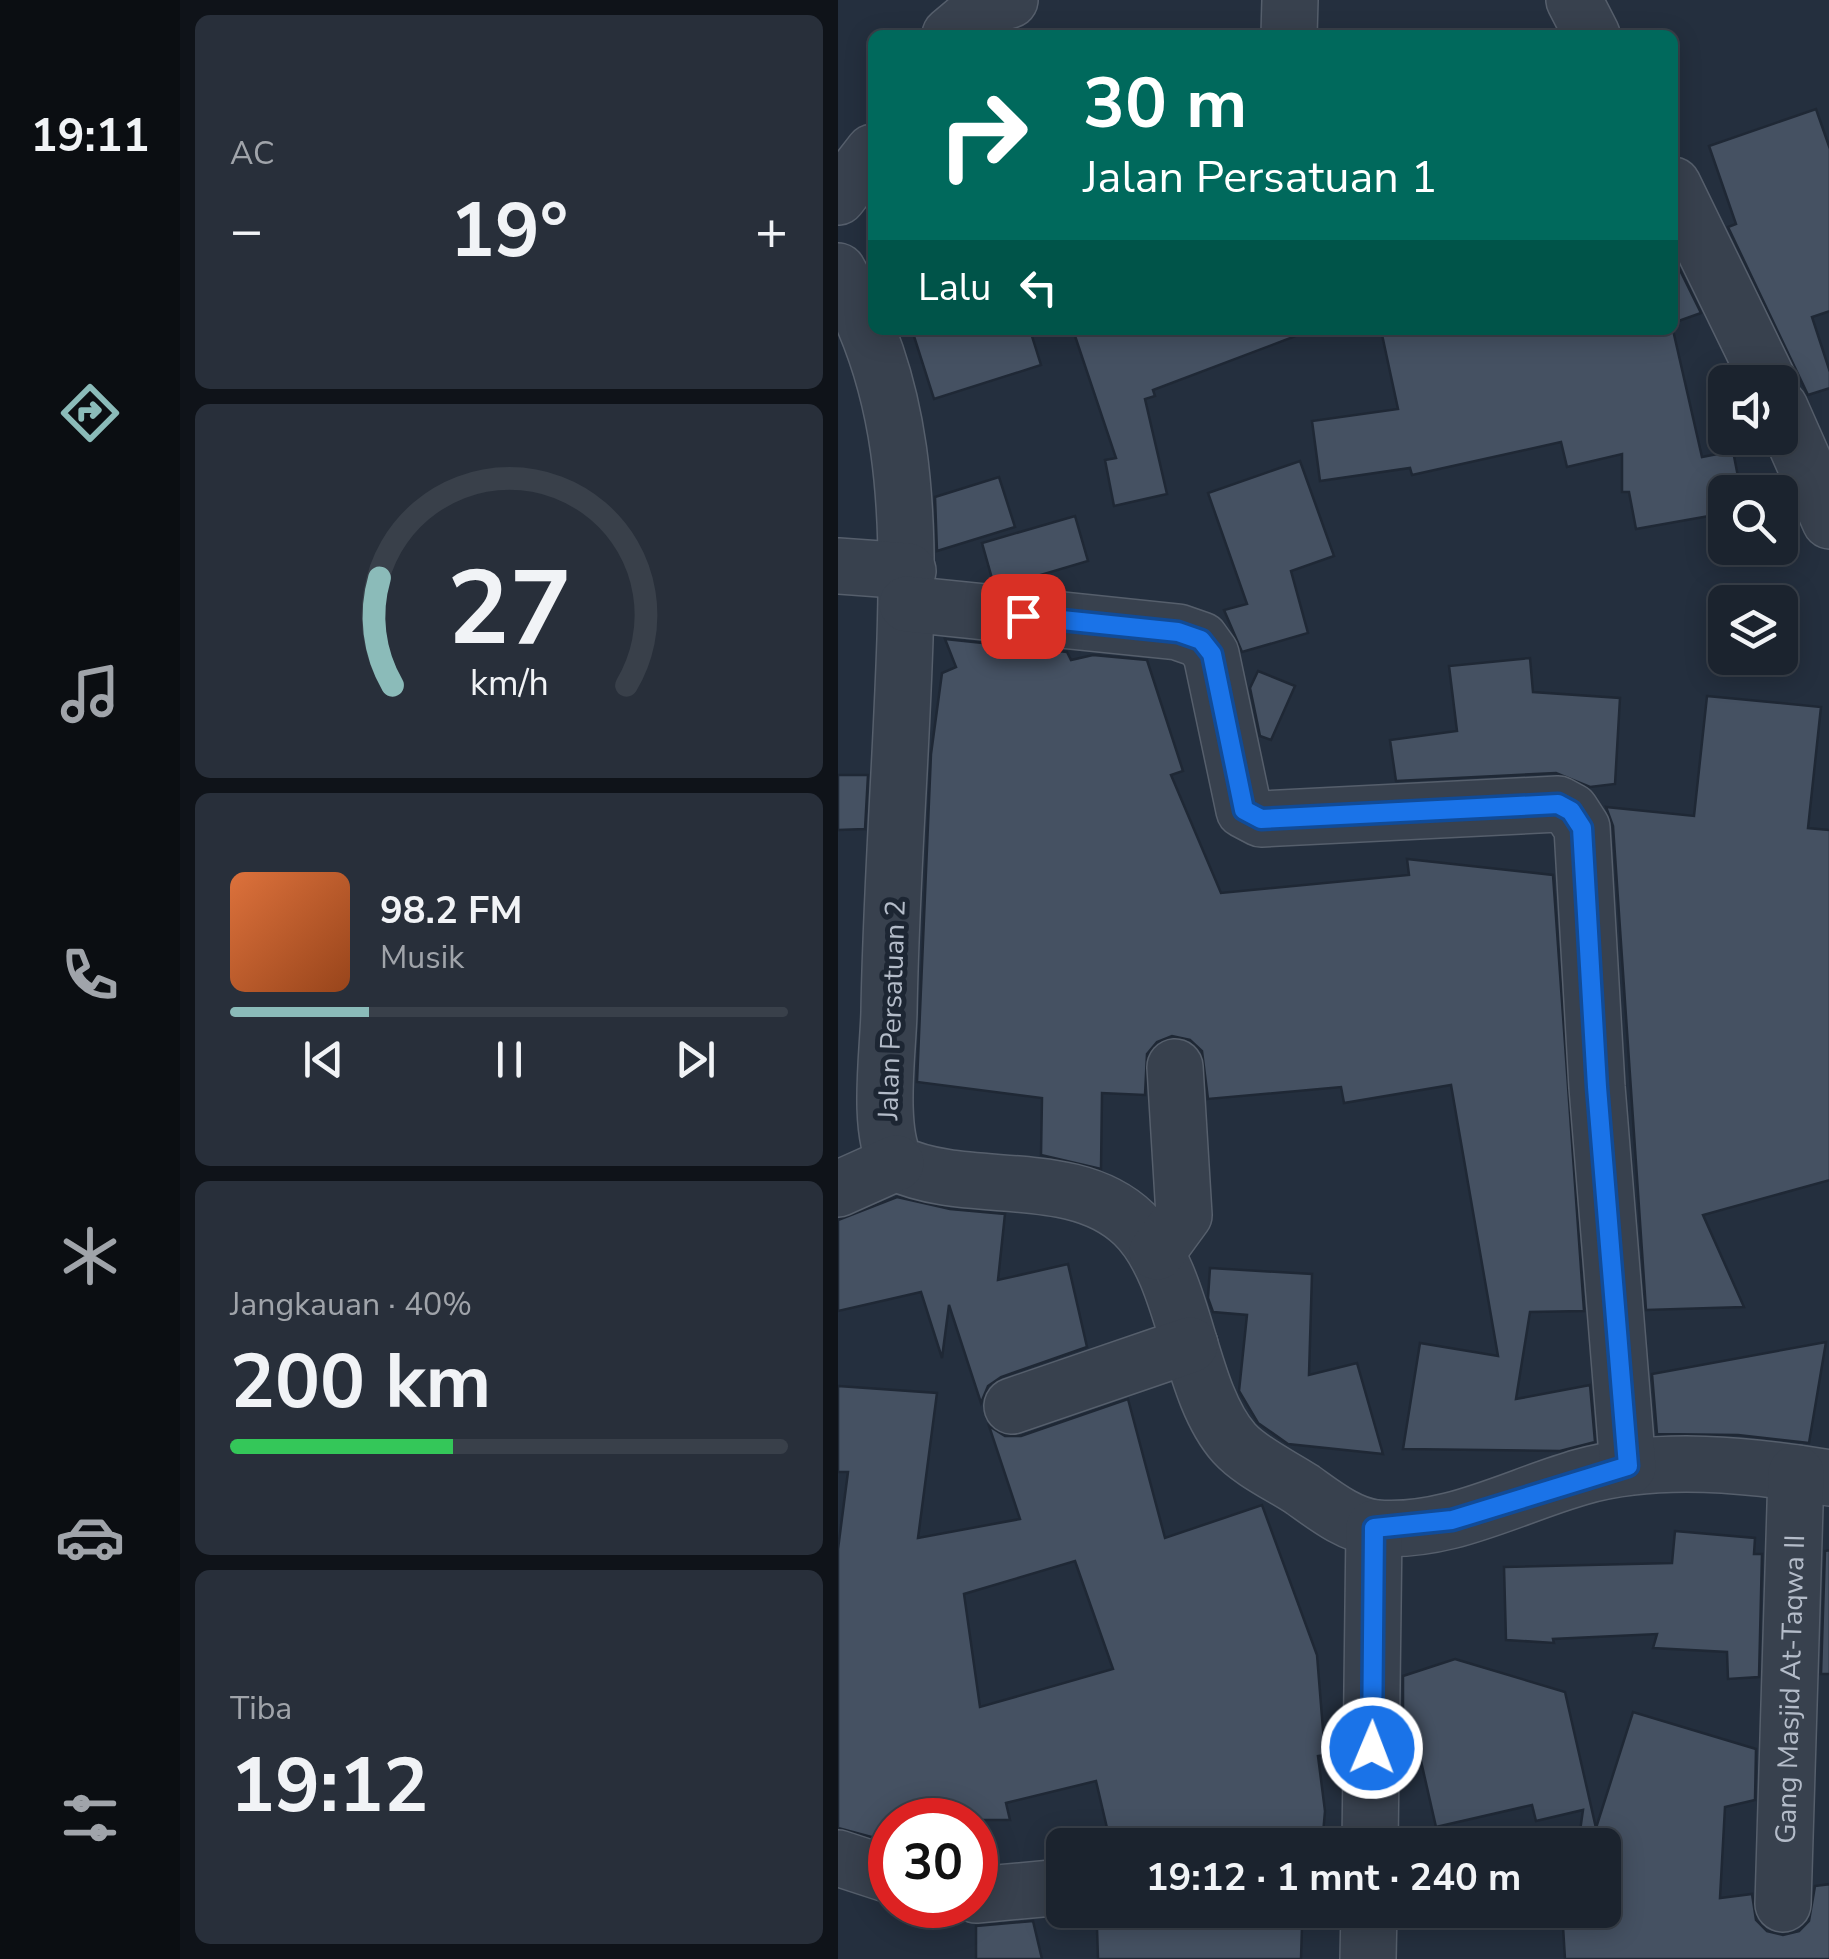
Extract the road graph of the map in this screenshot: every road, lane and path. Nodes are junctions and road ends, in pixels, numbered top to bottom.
1 (1010, 0) edge
2 (1290, 0) edge
3 (1574, 0) edge
4 (956, 30) edge
5 (1289, 30) edge
6 (1589, 30) edge
7 (868, 158) edge
8 (1678, 194) edge
9 (838, 197) edge
10 (838, 270) edge
11 (868, 331) edge
12 (869, 335) edge
13 (1761, 365) edge
14 (1798, 449) edge
15 (1830, 522) edge
16 (838, 566) edge
17 (907, 587) junction
18 (1175, 1067) dead end
19 (896, 1163) junction
20 (838, 1188) edge
21 (1157, 1252) junction
22 (1190, 1344) junction
23 (1012, 1406) dead end
24 (1628, 1466) junction
25 (1812, 1476) edge
26 (1374, 1528) junction
27 (1370, 1828) edge
28 (838, 1858) edge
29 (868, 1868) edge
30 (1046, 1889) edge
31 (998, 1894) edge
32 (1783, 1904) dead end
33 (1369, 1928) edge
34 (1368, 1959) edge

1 - 4 street
2 - 5 street
3 - 6 street
7 - 9 street
8 - 13 street
10 - 11 street, Jalan Persatuan 2
12 - 17 street, Jalan Persatuan 2
14 - 15 street
16 - 17 street
17 - 19 street, Jalan Persatuan 2
17 - 24 street
18 - 21 street
19 - 20 street
19 - 21 street
21 - 22 street
22 - 23 street
22 - 26 street
24 - 25 street
24 - 26 street
25 - 32 street, Gang Masjid At-Taqwa II
26 - 27 street
28 - 29 street
30 - 31 street
33 - 34 street

